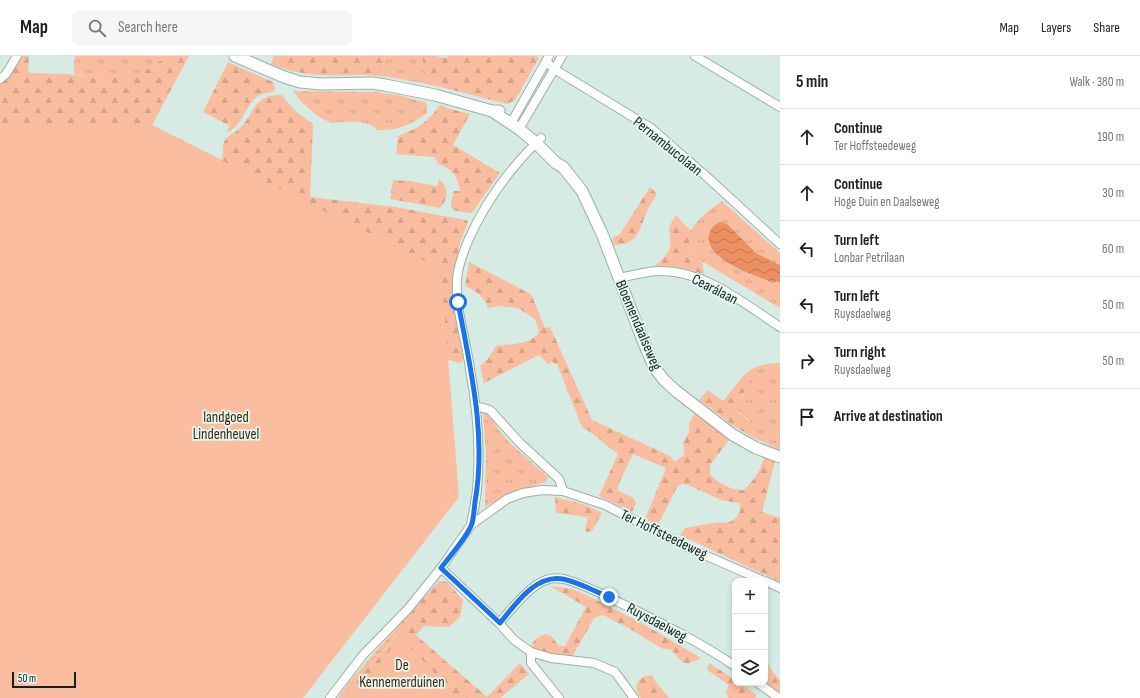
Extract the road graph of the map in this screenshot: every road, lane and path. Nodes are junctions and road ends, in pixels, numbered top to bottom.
1 (17, 56) edge
2 (234, 56) edge
3 (562, 56) edge
4 (695, 56) edge
5 (547, 59) edge
6 (554, 69) junction
7 (0, 79) edge
8 (780, 107) edge
9 (517, 124) junction
10 (538, 140) junction
11 (780, 244) edge
12 (619, 278) junction
13 (780, 327) edge
14 (476, 406) junction
15 (780, 457) edge
16 (563, 491) junction
17 (472, 525) junction
18 (441, 568) junction
19 (758, 578) edge
20 (768, 582) edge
21 (780, 588) edge
22 (500, 623) junction
23 (531, 652) junction
24 (732, 664) edge
25 (762, 686) edge
26 (330, 698) edge
27 (559, 698) edge
28 (634, 698) edge
29 (779, 698) edge

1 - 7 street
2 - 9 street, Bloemendaalseweg
3 - 6 street
4 - 8 street
5 - 6 street, Pernambucolaan
5 - 9 street
6 - 9 street
6 - 11 street, Pernambucolaan
9 - 10 street, Bloemendaalseweg
10 - 12 street, Bloemendaalseweg
10 - 14 street, Ter Hoffsteedeweg
12 - 13 street, Cearálaan
12 - 15 street, Bloemendaalseweg
14 - 16 street
14 - 17 street, Ter Hoffsteedeweg
16 - 17 street, Ter Hoffsteedeweg
16 - 19 street, Ter Hoffsteedeweg
17 - 18 street, Ter Hoffsteedeweg
18 - 22 street
18 - 26 street, Ter Hoffsteedeweg
20 - 21 street, Ter Hoffsteedeweg
22 - 23 street
22 - 24 street, Ruysdaelweg
23 - 27 street
23 - 28 street
25 - 29 street

